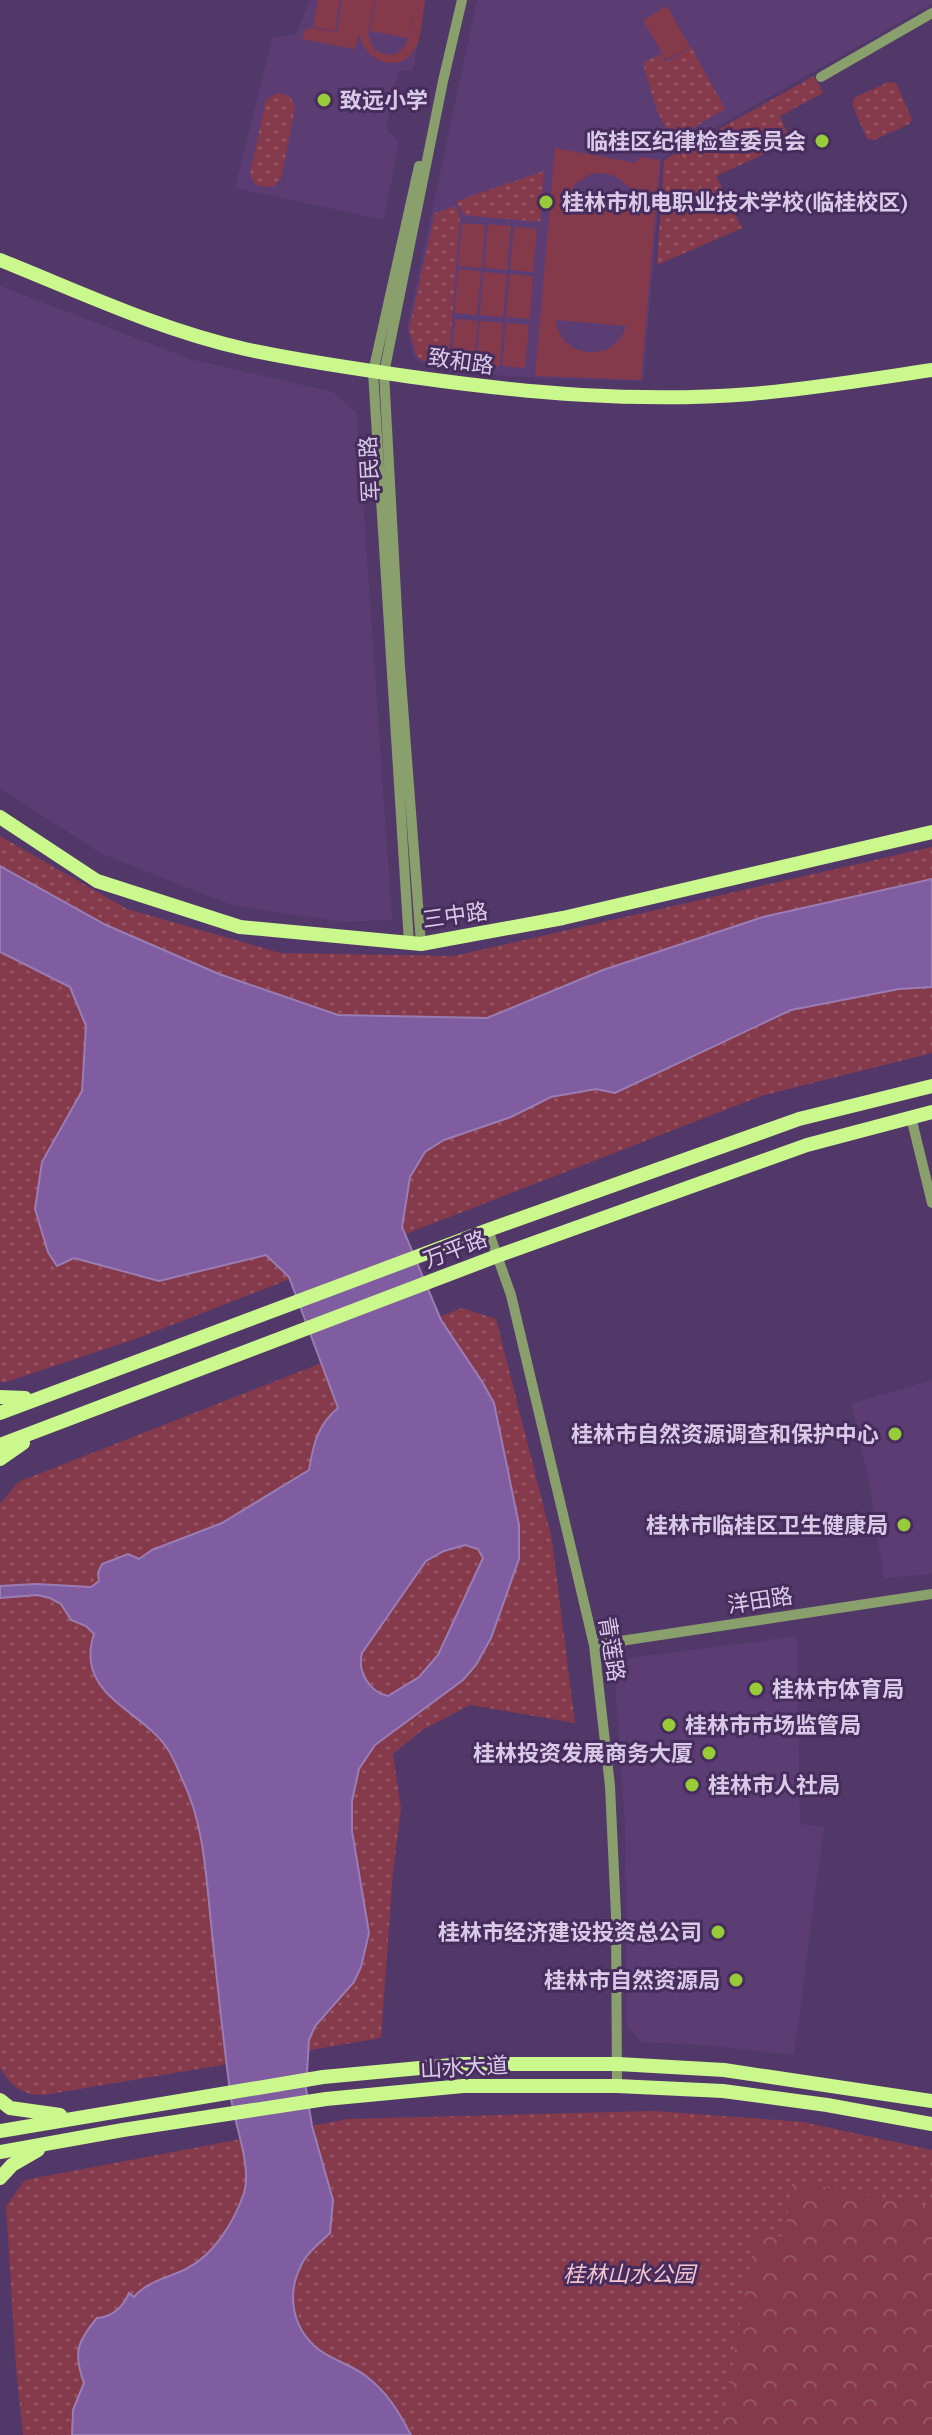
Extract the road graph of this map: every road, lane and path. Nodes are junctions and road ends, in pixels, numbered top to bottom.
1 (455, 0) edge
2 (462, 0) edge
3 (932, 13) edge
4 (821, 77) dead end
5 (0, 260) edge
6 (932, 370) edge
7 (378, 372) junction
8 (0, 817) edge
9 (932, 832) edge
10 (415, 943) junction
11 (932, 1086) edge
12 (932, 1112) edge
13 (911, 1117) junction
14 (932, 1203) edge
15 (488, 1230) junction
16 (497, 1256) junction
17 (45, 1396) junction
18 (0, 1397) edge
19 (0, 1413) edge
20 (42, 1429) junction
21 (0, 1445) edge
22 (0, 1459) edge
23 (932, 1594) edge
24 (594, 1645) junction
25 (618, 2064) junction
26 (617, 2086) junction
27 (0, 2100) edge
28 (932, 2101) edge
29 (80, 2116) junction
30 (932, 2124) edge
31 (0, 2131) edge
32 (61, 2141) junction
33 (0, 2152) edge
34 (0, 2178) edge

1 - 7 street, 军民路
2 - 7 street, 军民路
3 - 4 street
5 - 7 main road, 致和路
6 - 7 main road, 致和路
7 - 10 street, 军民路
8 - 10 main road, 三中路
9 - 10 main road, 三中路
11 - 15 main road, 万平路
12 - 13 main road, 万平路
13 - 14 street
13 - 16 main road, 万平路
15 - 16 street, 青莲路
15 - 17 main road, 万平路
16 - 20 main road, 万平路
16 - 24 street, 青莲路
17 - 18 main road
17 - 19 main road, 万平路
20 - 21 main road, 万平路
20 - 22 main road
23 - 24 street, 洋田路
24 - 25 street, 青莲路
25 - 26 street, 青莲路
25 - 28 main road, 山水大道
25 - 29 main road, 山水大道
26 - 30 main road, 山水大道
26 - 32 main road, 山水大道
27 - 29 main road
29 - 31 main road, 山水大道
32 - 33 main road, 山水大道
32 - 34 main road

